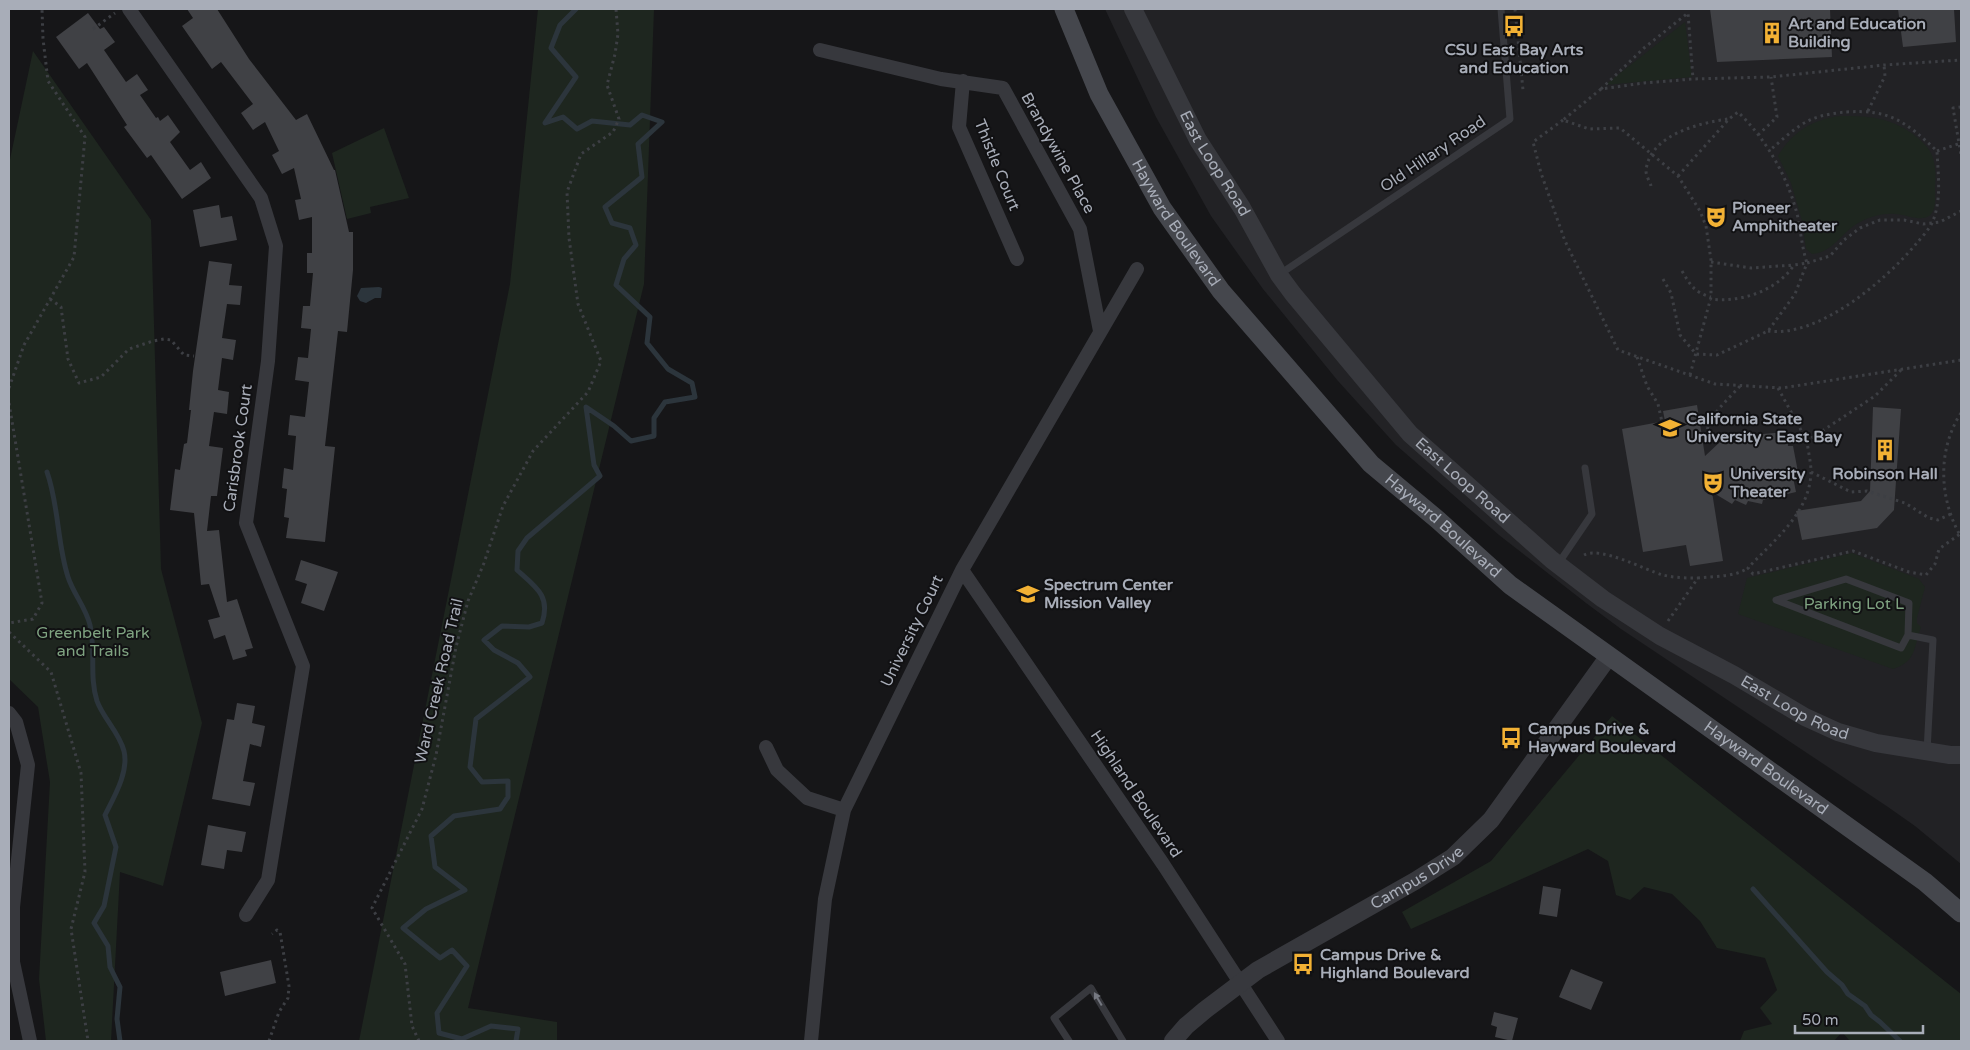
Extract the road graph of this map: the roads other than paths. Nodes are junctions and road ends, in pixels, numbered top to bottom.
1 (129, 9) edge
2 (1064, 9) edge
3 (1133, 9) edge
4 (1501, 9) edge
5 (820, 50) dead end
6 (963, 81) junction
7 (1017, 259) dead end
8 (1137, 269) dead end
9 (1280, 275) junction
10 (1100, 331) junction
11 (1585, 468) dead end
12 (1558, 564) junction
13 (962, 570) junction
14 (1908, 635) junction
15 (1609, 656) junction
16 (9, 713) edge
17 (766, 747) dead end
18 (1927, 752) junction
19 (1961, 755) edge
20 (844, 810) junction
21 (1961, 913) edge
22 (246, 915) dead end
23 (1240, 982) junction
24 (30, 1041) edge
25 (811, 1041) edge
26 (1069, 1041) edge
27 (1123, 1041) edge
28 (1173, 1041) edge
29 (1278, 1041) edge

1 - 22 street, Carisbrook Court
2 - 15 main road, Hayward Boulevard
3 - 9 street, East Loop Road
4 - 9 lane, Old Hillary Road
5 - 6 street, Brandywine Place
6 - 7 street, Thistle Court
6 - 10 street, Brandywine Place
8 - 10 street, University Court
9 - 12 street, East Loop Road
10 - 13 street, University Court
11 - 12 lane
12 - 18 street, East Loop Road
13 - 20 street, University Court
13 - 23 street, Highland Boulevard
14 - 14 lane
14 - 18 lane
15 - 21 main road, Hayward Boulevard
15 - 23 street, Campus Drive
16 - 24 street
17 - 20 street
18 - 19 street, East Loop Road
20 - 25 street, University Court
23 - 28 street, Campus Drive
23 - 29 street, Highland Boulevard
27 -> 26 lane

